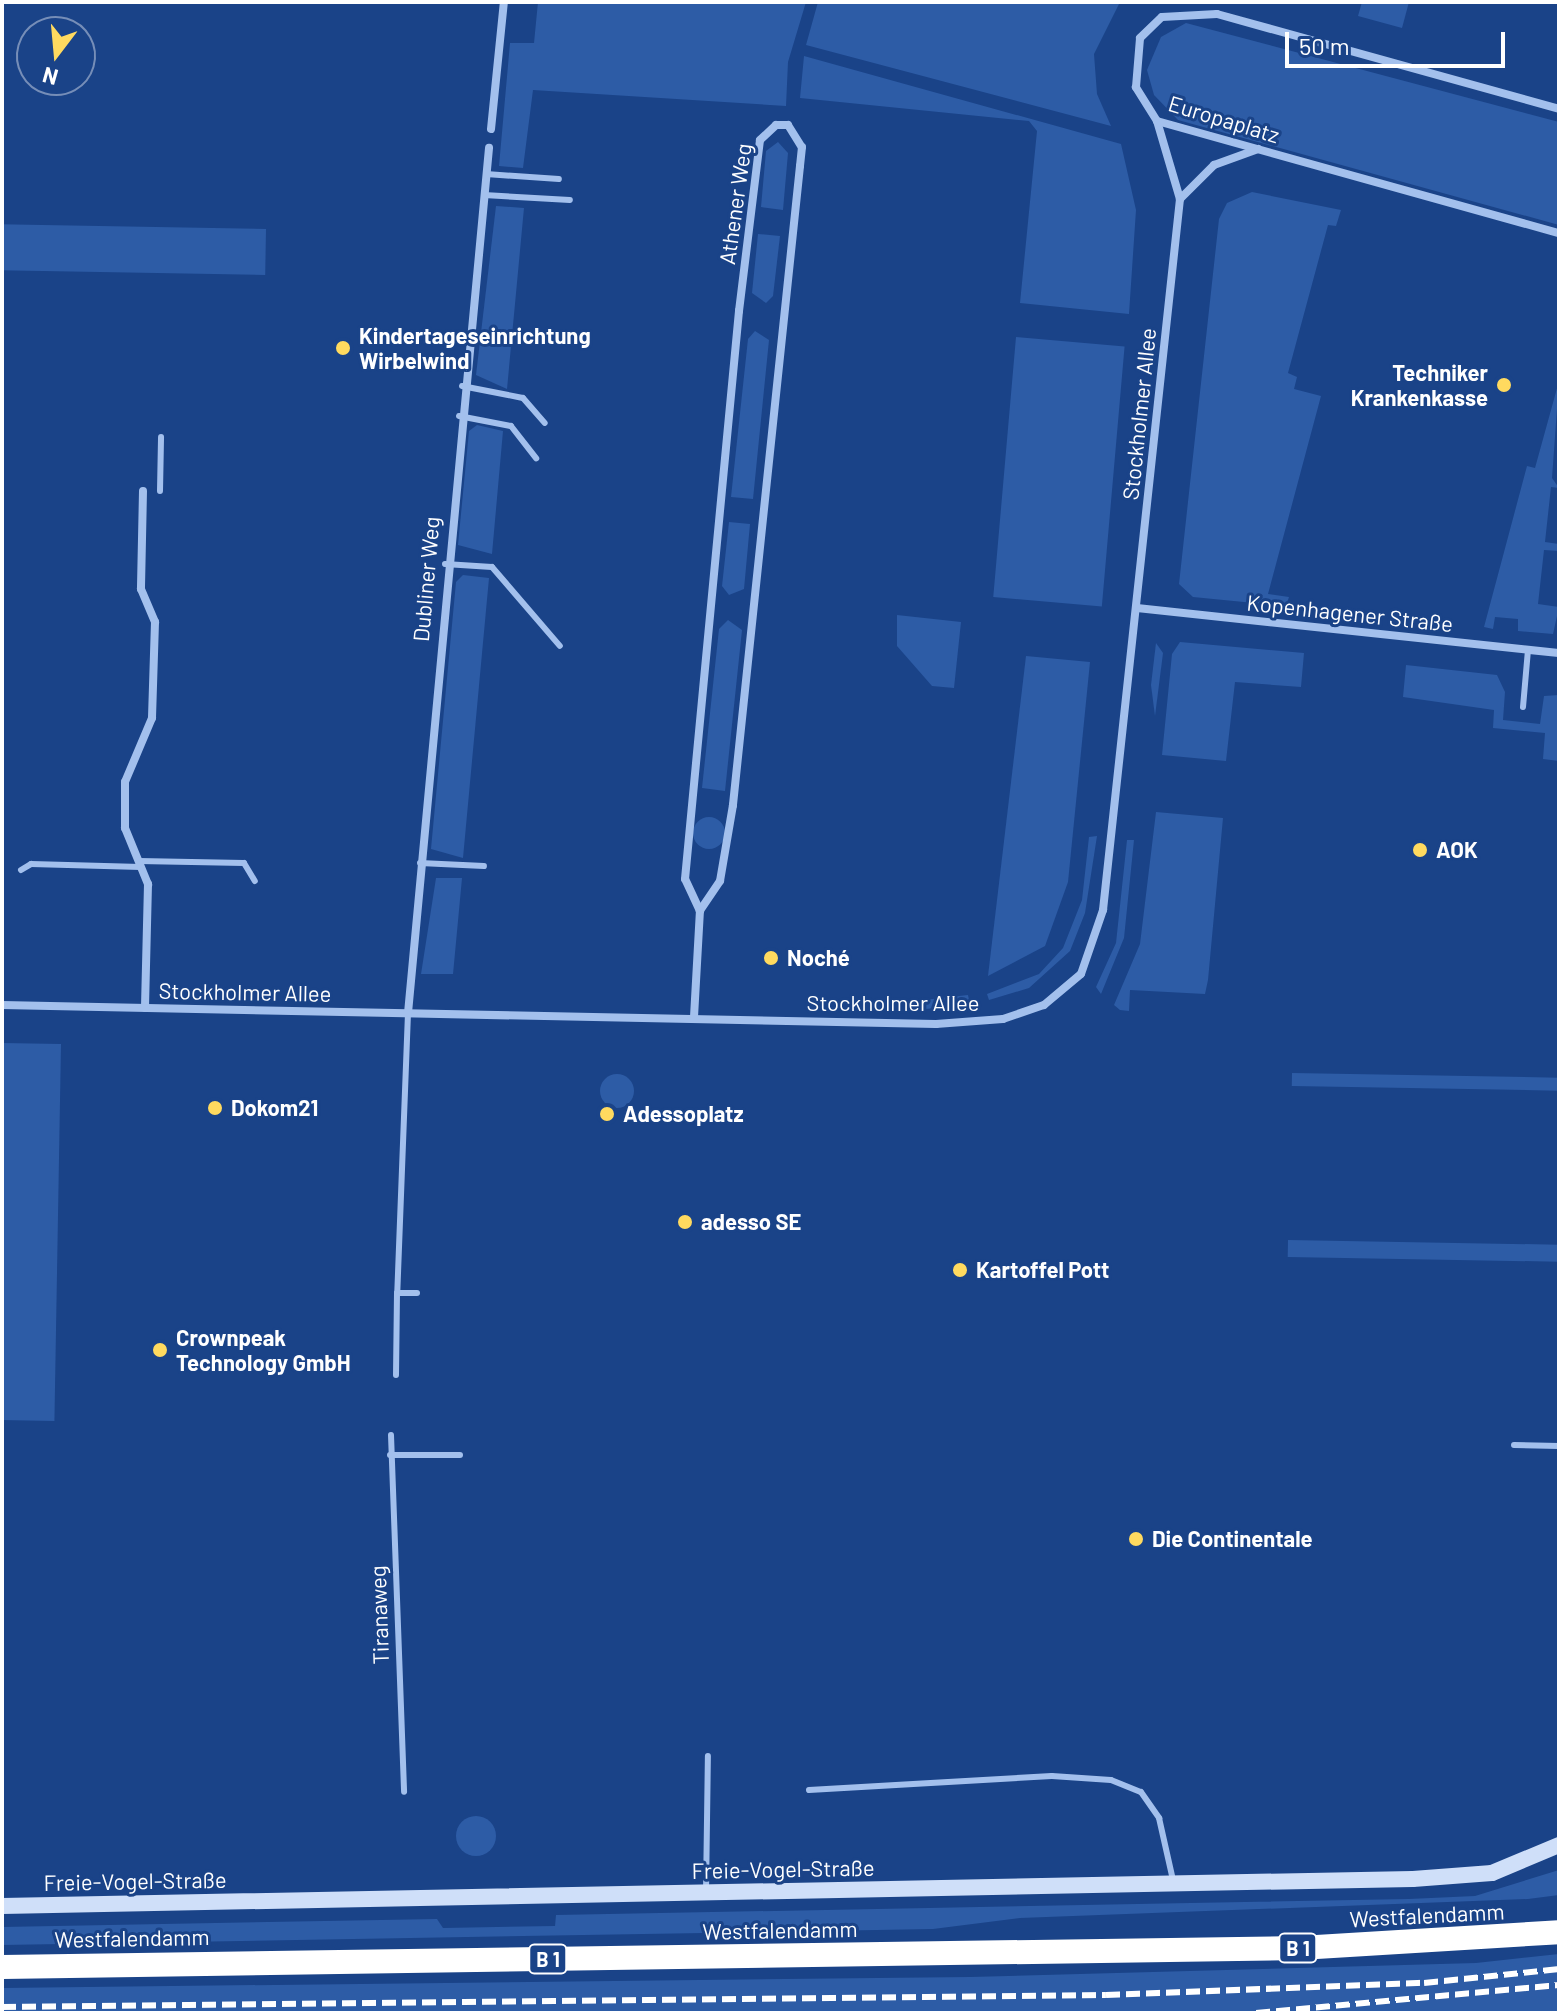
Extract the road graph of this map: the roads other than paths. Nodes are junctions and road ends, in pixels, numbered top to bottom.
1 (504, 2) edge
2 (1559, 109) edge
3 (1157, 121) junction
4 (491, 129) dead end
5 (489, 148) dead end
6 (1259, 149) junction
7 (486, 174) junction
8 (559, 179) dead end
9 (484, 195) junction
10 (1180, 199) junction
11 (570, 200) dead end
12 (1559, 233) edge
13 (462, 386) junction
14 (459, 416) junction
15 (545, 423) dead end
16 (161, 437) dead end
17 (536, 458) dead end
18 (143, 491) dead end
19 (160, 491) dead end
20 (445, 564) junction
21 (1137, 608) junction
22 (560, 646) dead end
23 (1528, 650) junction
24 (1559, 653) edge
25 (1523, 707) dead end
26 (419, 863) junction
27 (140, 864) junction
28 (484, 866) dead end
29 (21, 870) dead end
30 (255, 881) dead end
31 (700, 911) junction
32 (2, 1005) edge
33 (145, 1008) junction
34 (408, 1013) junction
35 (694, 1017) junction
36 (397, 1293) junction
37 (417, 1293) dead end
38 (396, 1375) dead end
39 (391, 1435) dead end
40 (1514, 1445) dead end
41 (1559, 1446) edge
42 (390, 1455) junction
43 (460, 1455) dead end
44 (708, 1756) dead end
45 (809, 1790) dead end
46 (404, 1792) dead end
47 (1559, 1845) edge
48 (1174, 1884) junction
49 (706, 1892) junction
50 (2, 1906) edge
51 (1559, 1916) edge
52 (1559, 1932) edge
53 (1502, 1938) junction
54 (2, 1967) edge

1 - 4 street
2 - 3 street, Europaplatz
3 - 6 street, Europaplatz
3 - 10 street, Stockholmer Allee
5 - 7 street, Dubliner Weg
6 - 10 street
6 - 12 street, Europaplatz
7 - 8 lane
7 - 9 street, Dubliner Weg
9 - 11 lane
9 - 13 street, Dubliner Weg
10 - 21 street, Stockholmer Allee
13 - 14 street, Dubliner Weg
13 - 15 lane
14 - 17 lane
14 - 20 street, Dubliner Weg
16 - 19 lane
18 - 27 street
20 - 22 lane
20 - 26 street, Dubliner Weg
21 - 23 street, Kopenhagener Straße
21 - 35 street, Stockholmer Allee
23 - 24 street, Kopenhagener Straße
23 - 25 lane
26 - 28 lane
26 - 34 street, Dubliner Weg
27 - 29 lane
27 - 30 lane
27 - 33 street
31 - 31 street, Athener Weg
31 - 35 street, Athener Weg
32 - 33 street, Stockholmer Allee
33 - 34 street, Stockholmer Allee
34 - 35 street, Stockholmer Allee
34 - 36 lane
36 - 37 lane
36 - 38 lane
39 - 42 lane, Tiranaweg
40 - 41 lane
42 - 43 lane
42 - 46 lane, Tiranaweg
44 - 49 lane
45 - 48 lane
47 - 48 street, Freie-Vogel-Straße
48 - 49 street, Freie-Vogel-Straße
49 - 50 street, Freie-Vogel-Straße
51 - 53 highway
52 - 53 highway, Westfalendamm / B 1
53 - 54 highway, Westfalendamm / B 1

